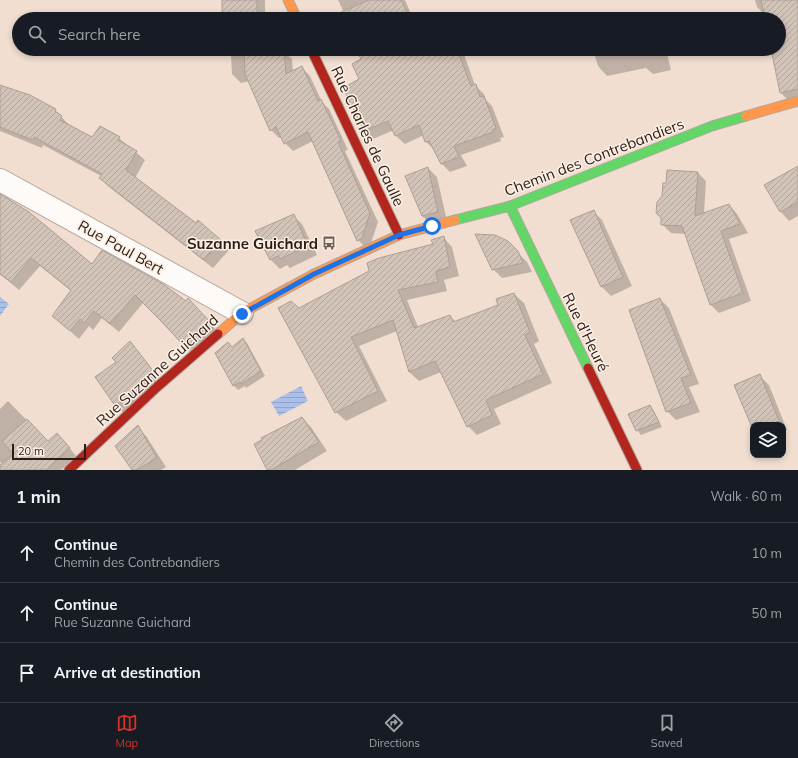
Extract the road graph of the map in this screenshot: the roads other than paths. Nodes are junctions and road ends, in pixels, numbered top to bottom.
1 (288, 0) edge
2 (294, 12) edge
3 (314, 56) edge
4 (798, 101) edge
5 (0, 180) edge
6 (510, 206) junction
7 (399, 235) junction
8 (242, 314) junction
9 (69, 470) edge
10 (637, 470) edge

1 - 2 street
3 - 7 street, Rue Charles de Gaulle
4 - 6 street, Chemin des Contrebandiers
5 - 8 street, Rue Paul Bert
6 - 7 street, Chemin des Contrebandiers
6 - 10 street, Rue d'Heuré
7 - 8 street, Rue Suzanne Guichard
8 - 9 street, Rue Suzanne Guichard

